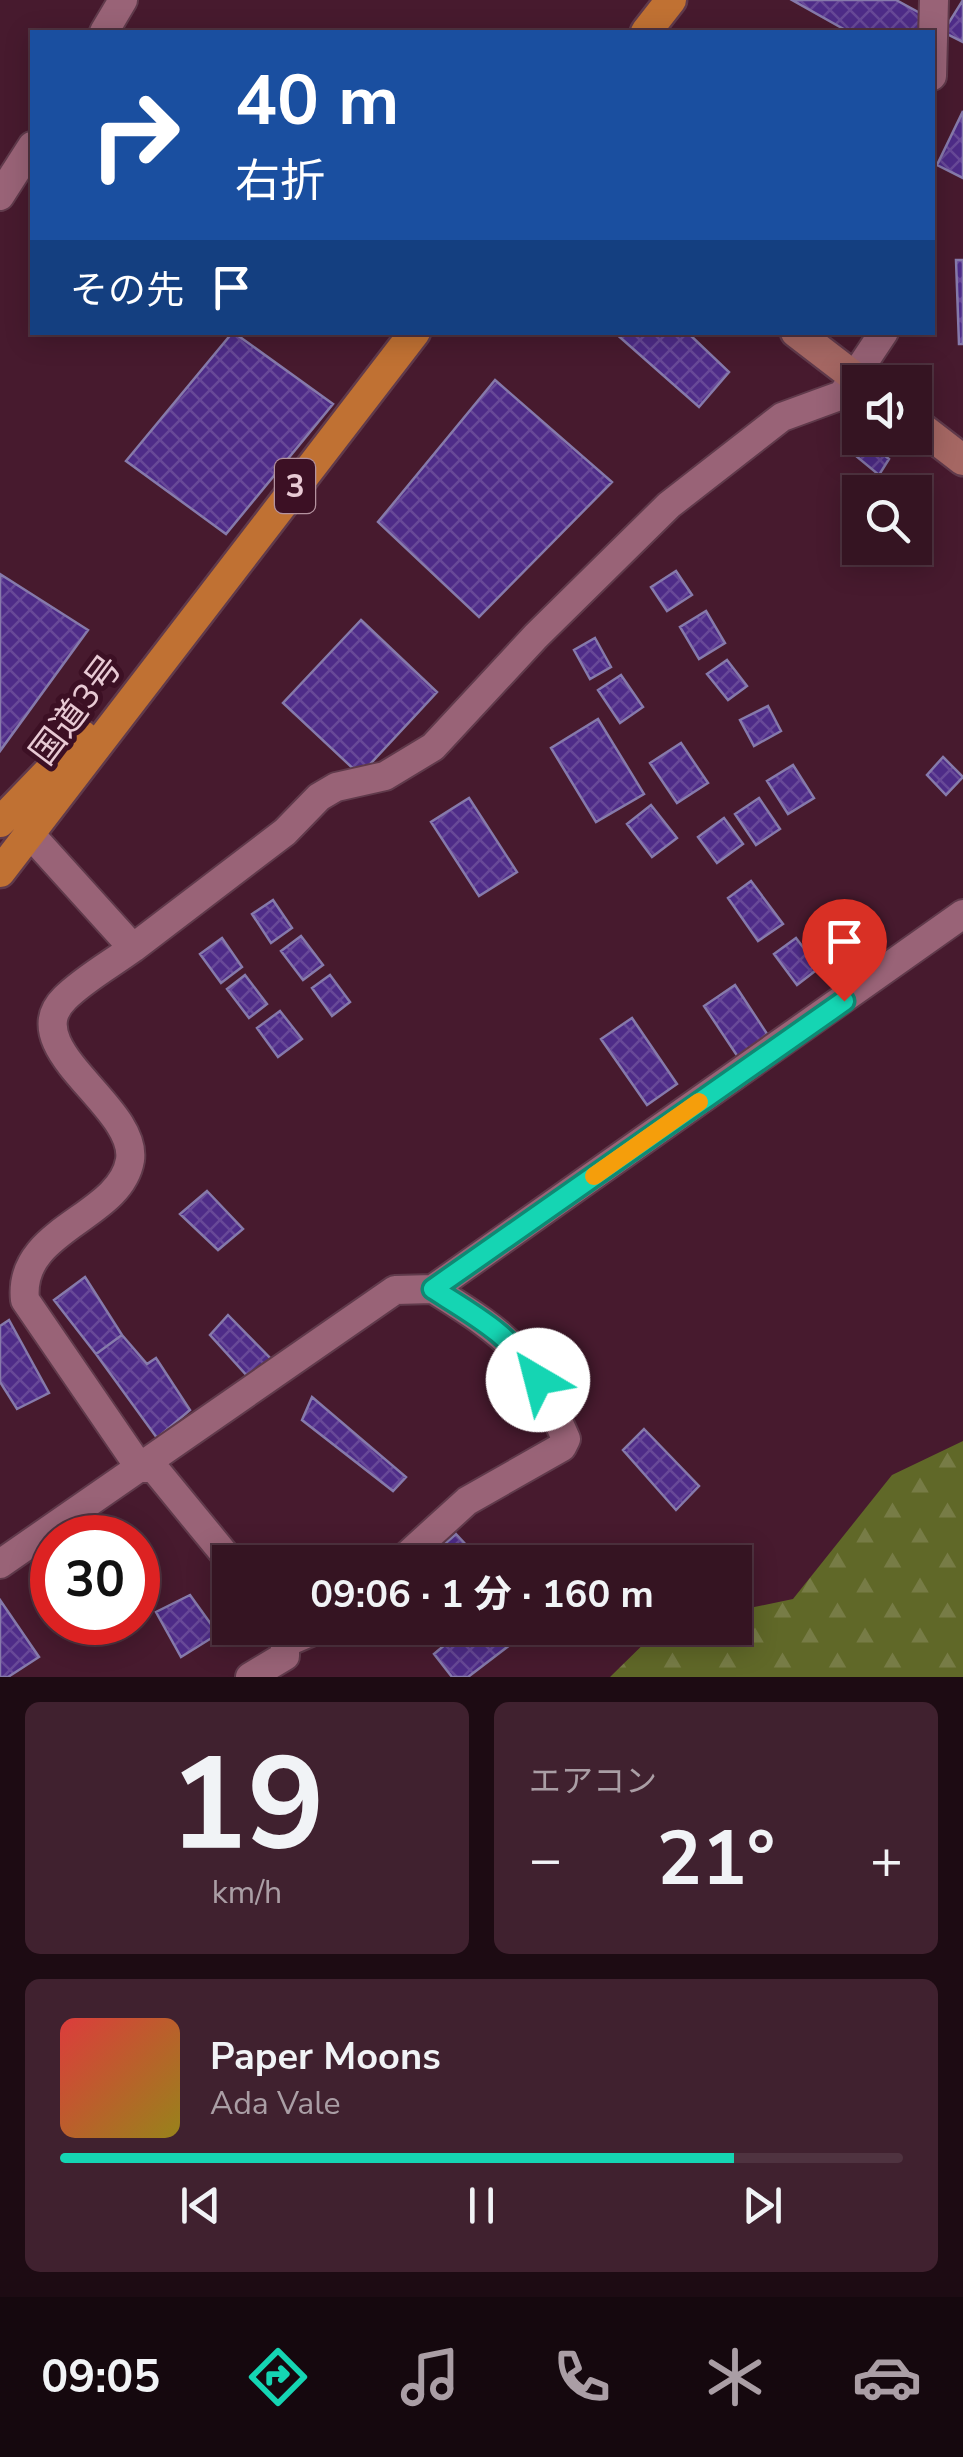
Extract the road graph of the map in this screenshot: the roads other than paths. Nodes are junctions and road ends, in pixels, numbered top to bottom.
1 (123, 0) edge
2 (671, 0) edge
3 (934, 0) edge
4 (105, 30) edge
5 (648, 30) edge
6 (933, 30) edge
7 (30, 149) edge
8 (0, 196) edge
9 (413, 335) edge
10 (800, 335) edge
11 (882, 335) edge
12 (867, 365) edge
13 (842, 367) edge
14 (842, 394) edge
15 (932, 437) edge
16 (963, 460) edge
17 (176, 640) junction
18 (0, 822) edge
19 (30, 834) junction
20 (0, 872) edge
21 (963, 914) edge
22 (133, 948) junction
23 (433, 1289) junction
24 (140, 1468) junction
25 (217, 1545) edge
26 (418, 1545) edge
27 (0, 1564) edge
28 (282, 1645) edge
29 (250, 1677) edge

1 - 4 street
2 - 5 highway
3 - 6 street
7 - 8 street
9 - 17 highway, 国道3号 / 3
10 - 13 main road
11 - 12 street
14 - 22 street
15 - 16 main road
17 - 18 highway, 国道3号 / 3
17 - 19 highway, 国道3号 / 3
19 - 20 highway, 国道3号 / 3
19 - 22 street
21 - 23 street
22 - 24 street
23 - 24 street
23 - 26 street
24 - 25 street
24 - 27 street
28 - 29 street

